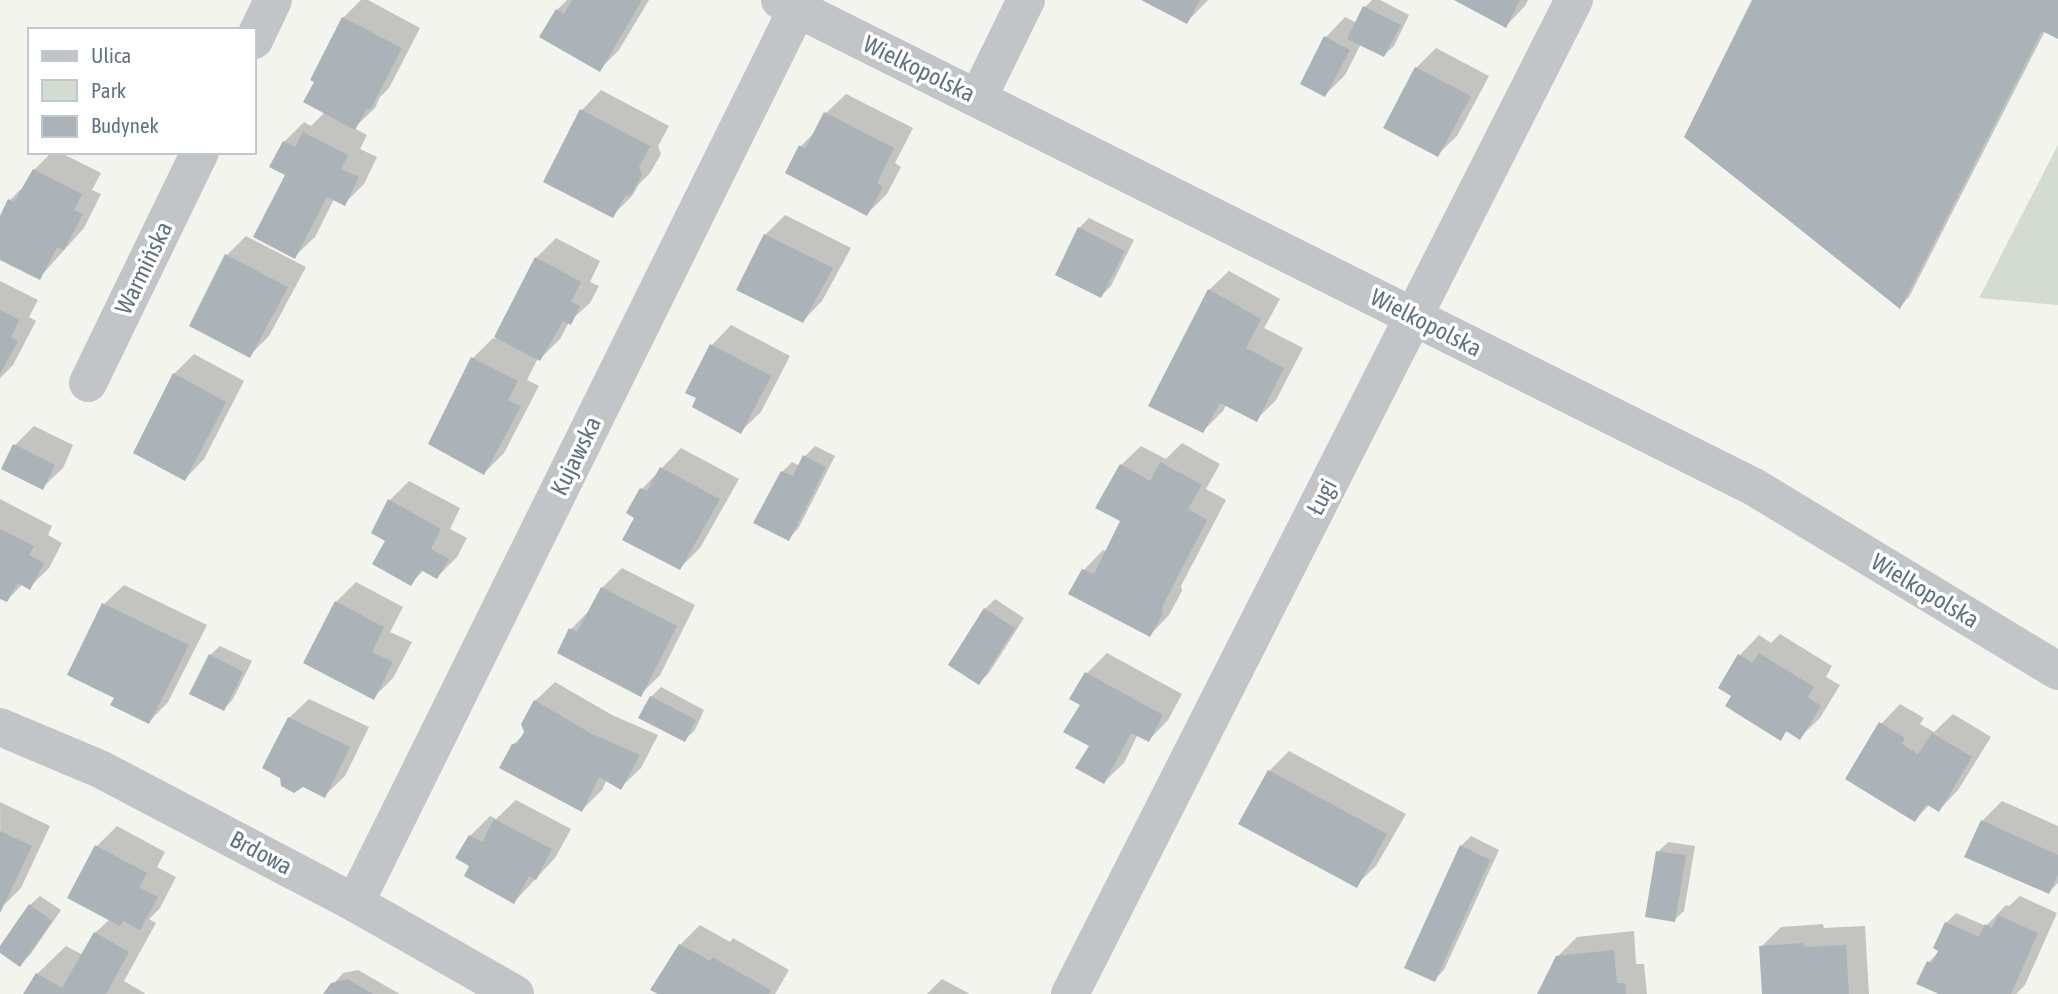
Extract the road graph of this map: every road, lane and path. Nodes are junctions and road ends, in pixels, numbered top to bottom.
1 (273, 0) edge
2 (1026, 0) edge
3 (1574, 0) edge
4 (789, 5) edge
5 (256, 36) edge
6 (978, 98) junction
7 (199, 154) edge
8 (1413, 317) junction
9 (88, 383) dead end
10 (2058, 671) edge
11 (0, 727) edge
12 (355, 903) junction
13 (515, 994) edge
14 (1070, 994) edge

1 - 5 street
2 - 6 street
3 - 8 street, Ługi
4 - 6 street, Wielkopolska
4 - 12 street, Kujawska
6 - 8 street, Wielkopolska
7 - 9 street, Warmińska
8 - 10 street, Wielkopolska
8 - 14 street, Ługi
11 - 12 street, Brdowa
12 - 13 street, Brdowa

